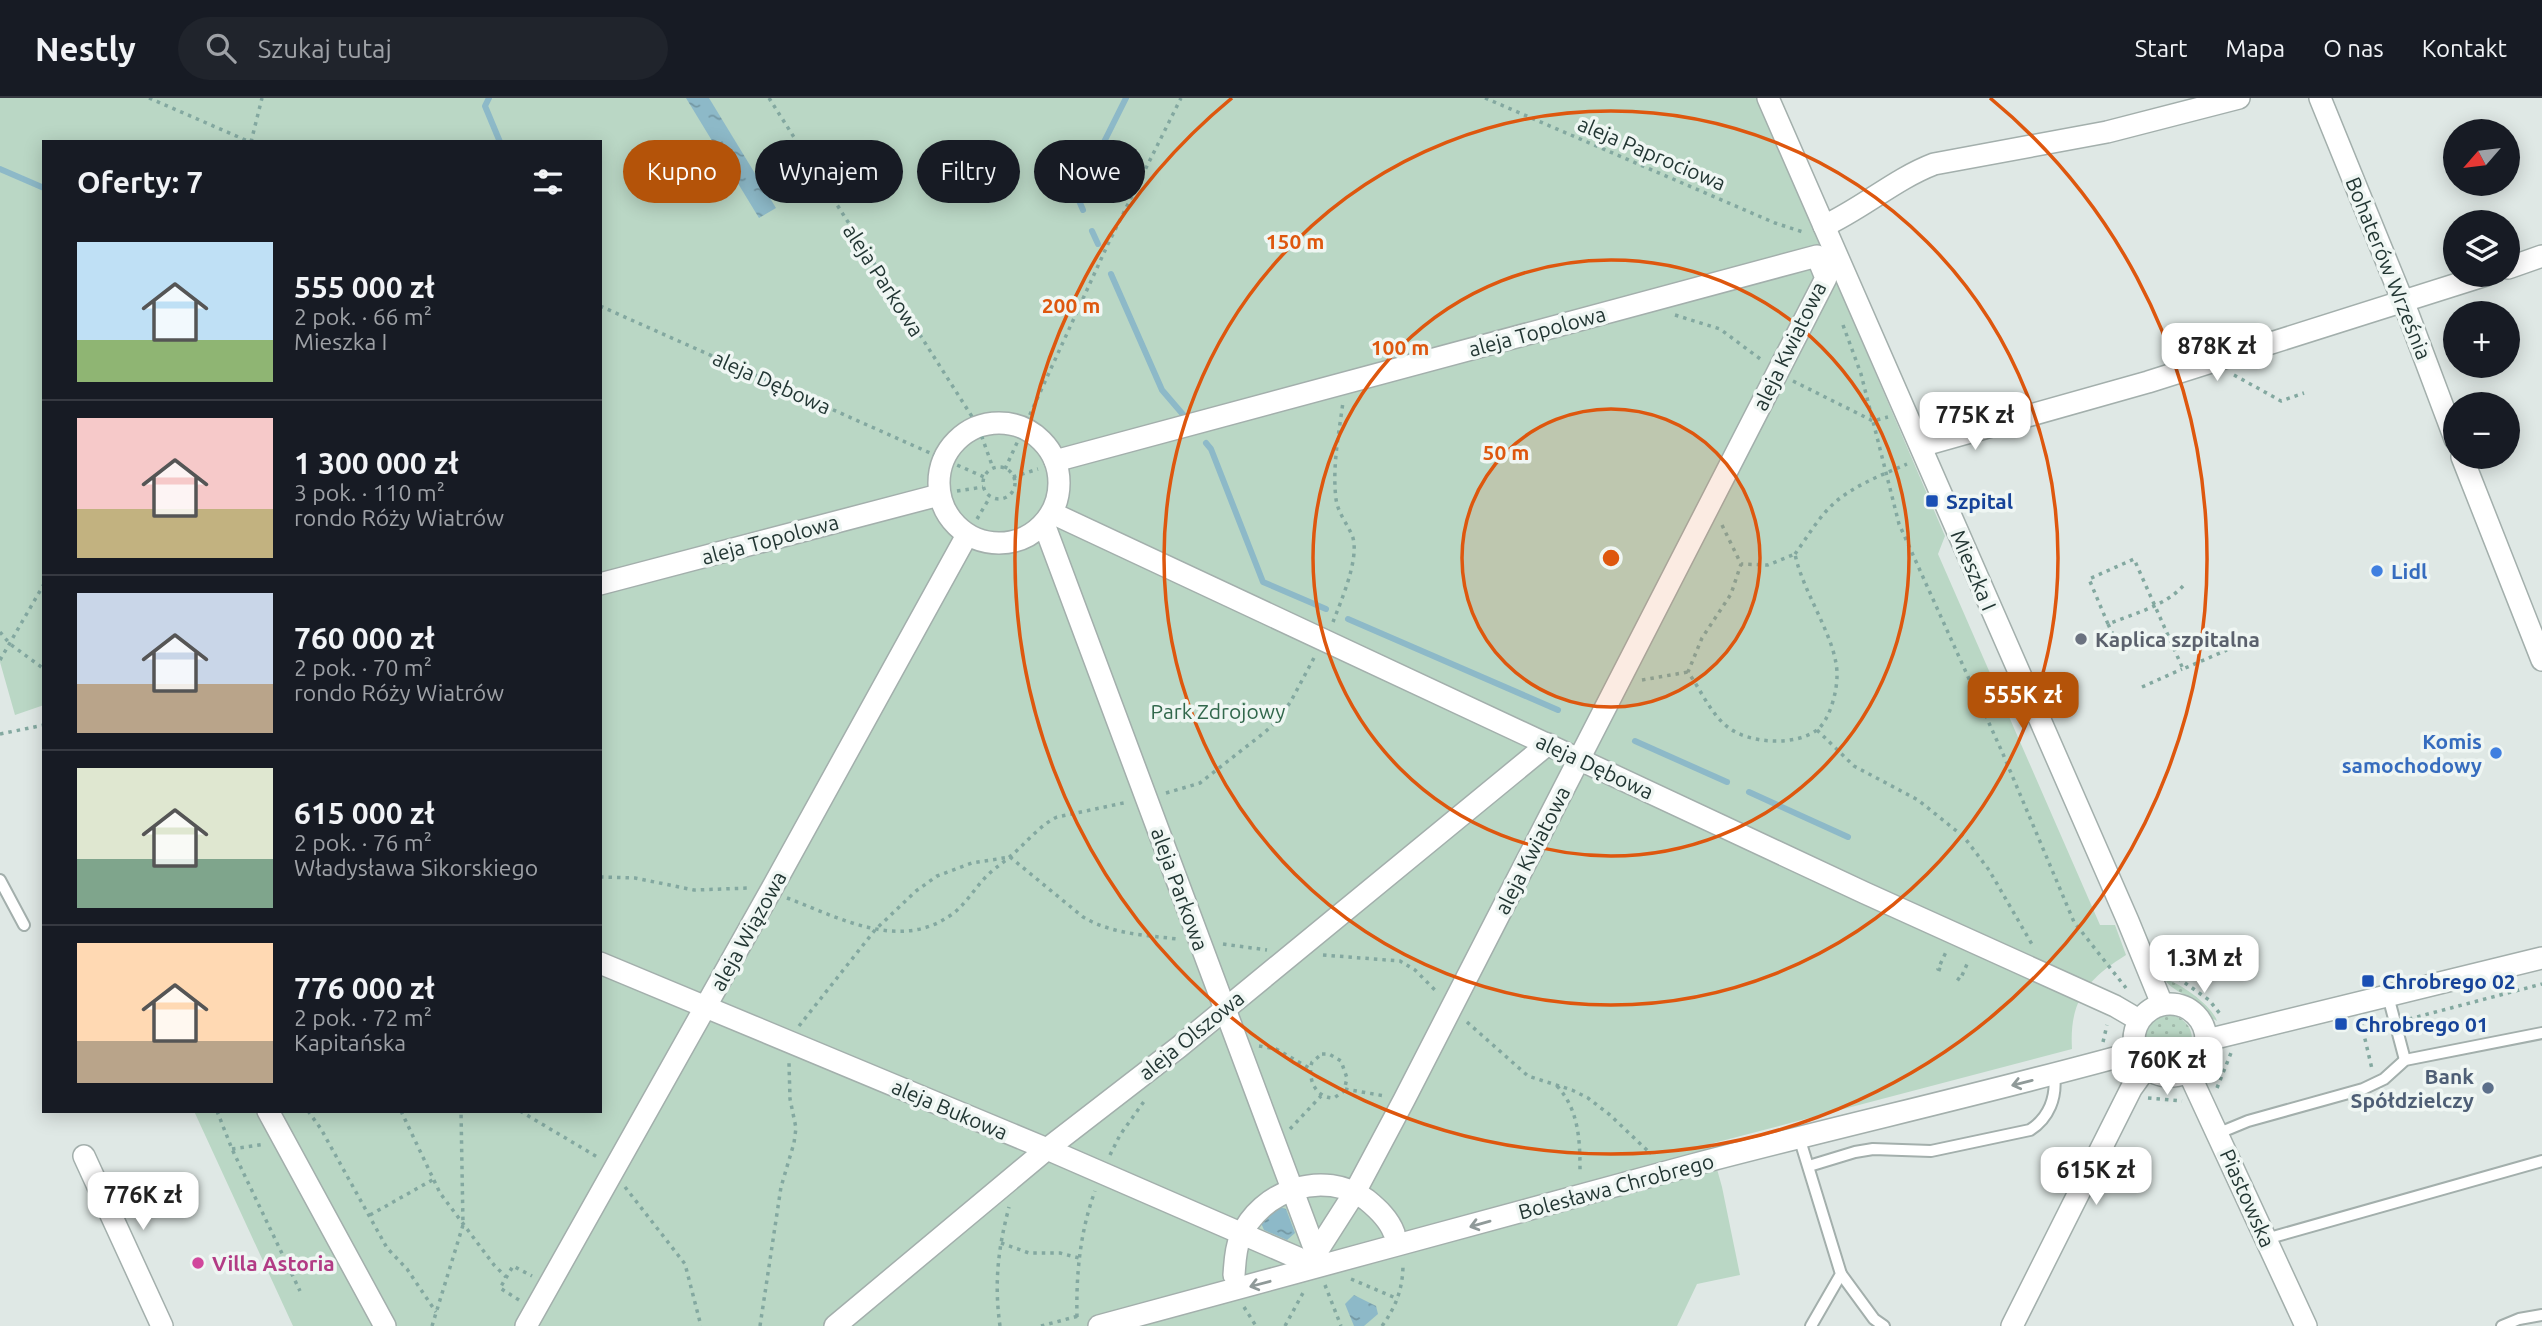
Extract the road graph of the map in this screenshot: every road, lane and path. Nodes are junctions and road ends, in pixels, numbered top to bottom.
1 (149, 98) edge
2 (262, 98) edge
3 (769, 98) edge
4 (1181, 98) edge
5 (1485, 98) edge
6 (1768, 98) edge
7 (2239, 98) edge
8 (2320, 98) edge
9 (245, 140) edge
10 (251, 140) edge
11 (1816, 230) junction
12 (1817, 256) joint
13 (2542, 256) edge
14 (2520, 264) edge
15 (2449, 287) edge
16 (2403, 302) junction
17 (602, 307) edge
18 (1839, 314) dead end
19 (2224, 359) junction
20 (1346, 383) junction
21 (2304, 393) dead end
22 (2443, 407) edge
23 (978, 426) junction
24 (1025, 429) junction
25 (1924, 452) junction
26 (943, 458) junction
27 (1055, 461) junction
28 (993, 468) junction
29 (1005, 469) junction
30 (2467, 469) edge
31 (1885, 473) junction
32 (984, 477) junction
33 (1013, 477) junction
34 (983, 486) junction
35 (939, 495) junction
36 (990, 497) junction
37 (1711, 500) junction
38 (1048, 518) junction
39 (967, 535) junction
40 (1795, 554) junction
41 (1741, 564) junction
42 (602, 583) edge
43 (2183, 586) dead end
44 (42, 588) edge
45 (2154, 604) junction
46 (2108, 624) junction
47 (0, 632) edge
48 (1324, 640) junction
49 (10, 644) junction
50 (2227, 650) dead end
51 (2122, 653) dead end
52 (0, 660) edge
53 (2542, 660) edge
54 (42, 668) edge
55 (2183, 669) junction
56 (1688, 672) junction
57 (1617, 682) junction
58 (2142, 687) dead end
59 (42, 725) edge
60 (1817, 730) junction
61 (0, 734) edge
62 (1548, 744) junction
63 (1579, 759) junction
64 (1146, 798) junction
65 (1010, 858) junction
66 (602, 877) edge
67 (0, 880) edge
68 (770, 892) junction
69 (24, 925) dead end
70 (1200, 942) junction
71 (1947, 952) dead end
72 (1292, 953) junction
73 (2542, 958) edge
74 (1968, 962) dead end
75 (602, 964) edge
76 (1941, 970) dead end
77 (2151, 976) junction
78 (1957, 978) dead end
79 (2051, 978) junction
80 (2126, 988) junction
81 (2388, 996) junction
82 (2162, 1004) junction
83 (2115, 1006) junction
84 (706, 1007) junction
85 (1451, 1007) junction
86 (1224, 1009) junction
87 (2139, 1020) junction
88 (2360, 1020) dead end
89 (2224, 1021) dead end
90 (2542, 1033) edge
91 (2207, 1040) junction
92 (1237, 1042) junction
93 (2107, 1060) junction
94 (2141, 1060) junction
95 (2405, 1060) junction
96 (1310, 1068) junction
97 (2188, 1070) junction
98 (2054, 1075) junction
99 (2375, 1083) junction
100 (1555, 1085) junction
101 (1345, 1088) junction
102 (1321, 1096) junction
103 (1404, 1100) junction
104 (218, 1113) edge
105 (269, 1113) edge
106 (309, 1113) edge
107 (402, 1113) edge
108 (461, 1113) edge
109 (523, 1113) edge
110 (2219, 1133) junction
111 (1799, 1137) junction
112 (1274, 1141) junction
113 (285, 1142) junction
114 (232, 1149) junction
115 (1047, 1149) junction
116 (1652, 1155) dead end
117 (85, 1156) dead end
118 (2542, 1161) edge
119 (1809, 1166) junction
120 (614, 1171) junction
121 (1017, 1174) junction
122 (434, 1179) junction
123 (1580, 1183) dead end
124 (1292, 1190) junction
125 (1355, 1192) junction
126 (369, 1215) junction
127 (463, 1225) junction
128 (1394, 1233) dead end
129 (1242, 1234) junction
130 (2266, 1239) junction
131 (1000, 1243) junction
132 (1307, 1256) junction
133 (1079, 1258) dead end
134 (1403, 1262) dead end
135 (1841, 1274) junction
136 (1234, 1275) dead end
137 (506, 1277) junction
138 (1346, 1277) dead end
139 (1324, 1283) dead end
140 (549, 1287) junction
141 (1306, 1287) dead end
142 (300, 1291) dead end
143 (1398, 1299) junction
144 (1242, 1304) dead end
145 (436, 1312) junction
146 (2542, 1314) edge
147 (531, 1318) edge
148 (162, 1326) edge
149 (386, 1326) edge
150 (432, 1326) edge
151 (701, 1326) edge
152 (835, 1326) edge
153 (1000, 1326) edge
154 (1099, 1326) edge
155 (1256, 1326) edge
156 (1285, 1326) edge
157 (1341, 1326) edge
158 (1382, 1326) edge
159 (1811, 1326) edge
160 (1884, 1326) edge
161 (2012, 1326) edge
162 (2306, 1326) edge
163 (2502, 1326) edge

1 - 9 path
2 - 10 path
3 - 23 path, aleja Parkowa
4 - 24 path
5 - 11 path, aleja Paprociowa
6 - 11 street, Mieszka I
7 - 11 street
8 - 16 street, Bohaterów Września
11 - 25 street, Mieszka I
12 - 20 street, aleja Topolowa
12 - 37 street, aleja Kwiatowa
13 - 14 street
15 - 16 street
16 - 19 street
16 - 22 street, Bohaterów Września
17 - 26 path, aleja Dębowa
18 - 31 path
19 - 21 path
19 - 25 street
20 - 27 street, aleja Topolowa
20 - 48 path
23 - 24 street
23 - 26 street
23 - 28 path, aleja Parkowa
24 - 27 street
24 - 29 path
25 - 31 path
25 - 77 street, Mieszka I
26 - 32 path, aleja Dębowa
26 - 35 street
27 - 33 path
27 - 38 street
28 - 29 path
28 - 32 path
29 - 33 path
30 - 53 street
31 - 40 path
31 - 80 path
32 - 34 path
33 - 36 path
34 - 35 path
34 - 36 path
35 - 39 street
35 - 42 street, aleja Topolowa
36 - 39 path
37 - 41 path
37 - 57 street, aleja Kwiatowa
38 - 39 street
38 - 48 street, aleja Dębowa
38 - 64 street, aleja Parkowa
39 - 68 street, aleja Wiązowa
40 - 41 path
40 - 60 path
41 - 56 path
43 - 45 path
44 - 49 path
45 - 46 path
45 - 46 path
45 - 55 path
46 - 51 path
47 - 49 path
48 - 62 street, aleja Dębowa
48 - 64 path
49 - 52 path
49 - 54 path
50 - 55 path
55 - 58 path
56 - 57 path
56 - 60 path
57 - 63 street, aleja Kwiatowa
59 - 61 path
60 - 79 path
62 - 63 street, aleja Dębowa
62 - 72 street, aleja Olszowa
63 - 79 street, aleja Dębowa
63 - 85 street, aleja Kwiatowa
64 - 65 path
64 - 70 street, aleja Parkowa
65 - 68 path
65 - 70 path
66 - 68 path
67 - 69 lane
68 - 84 street, aleja Wiązowa
70 - 72 path
70 - 86 street, aleja Parkowa
71 - 76 path
72 - 85 path
72 - 86 street, aleja Olszowa
73 - 81 street
74 - 78 path
75 - 84 street, aleja Bukowa
77 - 80 path
77 - 82 street, Mieszka I
77 - 89 path
79 - 83 street, aleja Dębowa
80 - 83 path
81 - 91 street
81 - 95 lane
82 - 87 street
82 - 91 street
83 - 87 street, aleja Dębowa
83 - 93 path
84 - 115 street, aleja Bukowa
84 - 120 street, aleja Wiązowa
85 - 100 path
85 - 103 street, aleja Kwiatowa
86 - 92 street, aleja Parkowa
86 - 115 street, aleja Olszowa
87 - 94 street
88 - 99 path
90 - 95 lane
91 - 97 street
92 - 96 path
92 - 112 street, aleja Parkowa
93 - 94 street, Bolesława Chrobrego
93 - 98 street, Bolesława Chrobrego
94 - 97 street
94 - 161 street
95 - 99 lane
96 - 101 path
96 - 102 path
97 - 110 street, Piastowska
98 -> 111 street, Bolesława Chrobrego
98 - 119 lane
99 - 110 lane
100 - 116 path
100 - 123 path
101 - 102 path
101 - 103 path
102 - 112 path
103 - 125 street, aleja Kwiatowa
104 - 114 path
105 - 113 street
106 - 126 path
107 - 122 path
108 - 127 path
109 - 120 path
110 - 130 street, Piastowska
111 - 119 lane
111 -> 154 street, Bolesława Chrobrego
112 - 124 street, aleja Parkowa
113 - 114 path
113 - 149 street
114 - 142 path
115 - 121 street, aleja Olszowa
115 - 129 street, aleja Bukowa
117 - 148 street
118 - 130 lane
119 - 135 lane
120 - 140 street, aleja Wiązowa
120 - 151 path
121 - 131 path
121 - 152 street, aleja Olszowa
122 - 126 path
122 - 127 path
124 - 125 street
124 - 129 street
124 - 132 street, aleja Parkowa
125 - 128 street
125 - 132 street, aleja Kwiatowa
126 - 145 path
127 - 137 path
127 - 145 path
129 - 132 street, aleja Bukowa
129 - 136 street
130 - 162 street, Piastowska
131 - 133 path
131 - 153 path
134 - 143 path
135 - 159 lane
135 - 160 lane
137 - 140 path
137 - 147 path
138 - 143 path
139 - 157 path
140 - 147 street, aleja Wiązowa
141 - 156 path
143 - 158 path
144 - 155 path
145 - 150 path
146 - 163 lane

